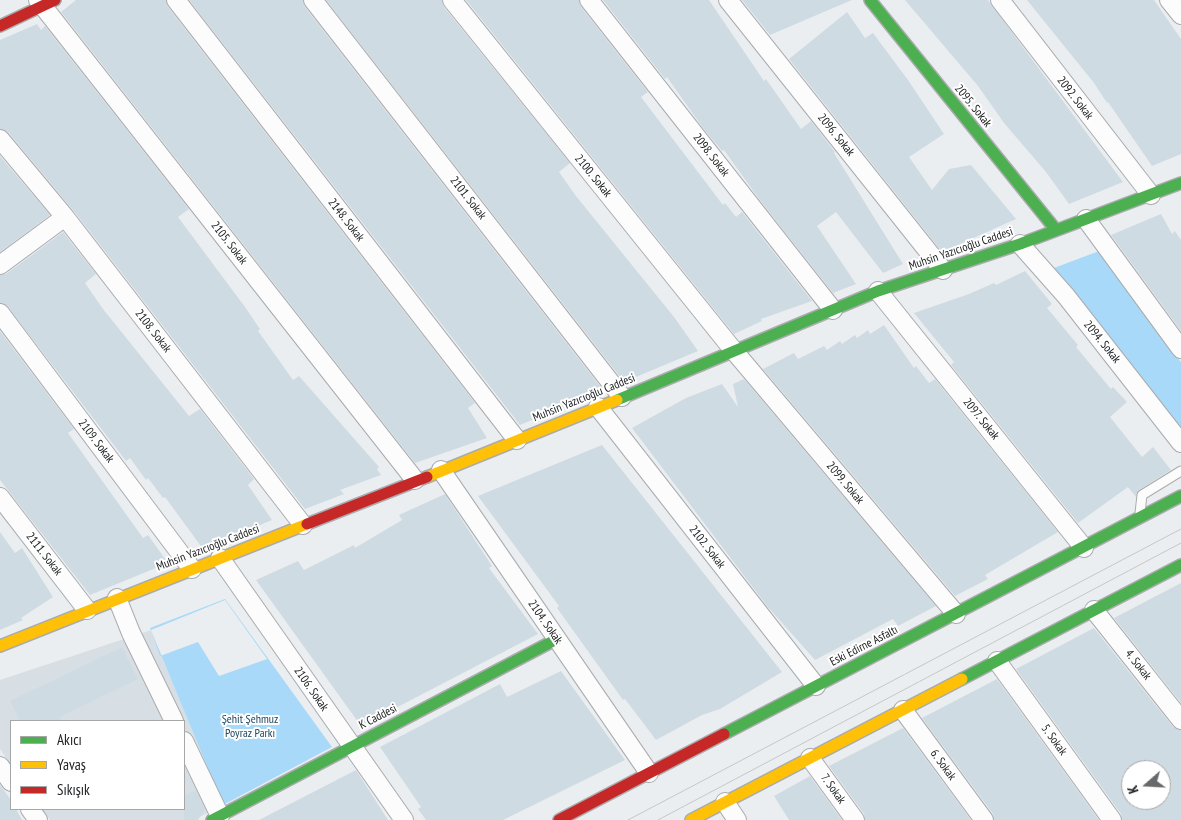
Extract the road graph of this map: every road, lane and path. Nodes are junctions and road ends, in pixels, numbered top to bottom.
1 (176, 0) edge
2 (313, 0) edge
3 (452, 0) edge
4 (589, 0) edge
5 (728, 0) edge
6 (870, 0) edge
7 (1000, 0) edge
8 (1169, 0) edge
9 (45, 2) edge
10 (1181, 15) edge
11 (0, 26) edge
12 (0, 139) edge
13 (1181, 183) edge
14 (1150, 195) junction
15 (65, 217) junction
16 (1086, 219) junction
17 (1056, 230) junction
18 (1020, 244) junction
19 (0, 264) edge
20 (943, 270) junction
21 (878, 291) junction
22 (832, 310) junction
23 (0, 313) edge
24 (1181, 349) edge
25 (734, 351) junction
26 (622, 397) junction
27 (598, 407) junction
28 (517, 440) junction
29 (1181, 442) edge
30 (441, 470) junction
31 (1180, 473) edge
32 (415, 480) junction
33 (1181, 496) edge
34 (0, 498) edge
35 (1139, 518) junction
36 (304, 525) junction
37 (1084, 548) junction
38 (220, 558) junction
39 (1180, 567) edge
40 (192, 569) junction
41 (117, 598) junction
42 (87, 610) junction
43 (1094, 610) junction
44 (956, 614) junction
45 (557, 639) junction
46 (0, 646) edge
47 (996, 661) junction
48 (816, 686) junction
49 (903, 710) junction
50 (174, 720) edge
51 (1181, 720) edge
52 (185, 743) edge
53 (351, 746) junction
54 (810, 758) junction
55 (0, 766) edge
56 (649, 773) junction
57 (10, 781) edge
58 (725, 802) junction
59 (216, 818) edge
60 (404, 820) edge
61 (559, 820) edge
62 (691, 820) edge
63 (737, 820) edge
64 (855, 820) edge
65 (984, 820) edge
66 (1112, 820) edge

1 - 28 street, 2148. Sokak
2 - 26 street, 2101. Sokak
3 - 25 street, 2100. Sokak
4 - 22 street, 2098. Sokak
5 - 20 street, 2096. Sokak
6 - 17 main road, 2095. Sokak
7 - 14 street, 2092. Sokak
8 - 10 street
9 - 11 main road
9 - 32 street, 2105. Sokak
12 - 15 street, 2108. Sokak
13 - 14 main road, Muhsin Yazıcıoğlu Caddesi
14 - 16 main road, Muhsin Yazıcıoğlu Caddesi
15 - 19 street
15 - 36 street, 2108. Sokak
16 - 17 main road, Muhsin Yazıcıoğlu Caddesi
16 - 24 street
17 - 18 main road, Muhsin Yazıcıoğlu Caddesi
18 - 20 main road, Muhsin Yazıcıoğlu Caddesi
18 - 29 street, 2094. Sokak
20 - 21 main road, Muhsin Yazıcıoğlu Caddesi
21 - 22 main road, Muhsin Yazıcıoğlu Caddesi
21 - 37 street, 2097. Sokak
22 - 25 main road, Muhsin Yazıcıoğlu Caddesi
23 - 40 street, 2109. Sokak
25 - 26 main road, Muhsin Yazıcıoğlu Caddesi
25 - 44 street, 2099. Sokak
26 - 27 main road, Muhsin Yazıcıoğlu Caddesi
27 - 28 main road, Muhsin Yazıcıoğlu Caddesi
27 - 48 street, 2102. Sokak
28 - 30 main road, Muhsin Yazıcıoğlu Caddesi
30 - 32 main road, Muhsin Yazıcıoğlu Caddesi
30 - 45 street, 2104. Sokak
31 - 35 lane
32 - 36 main road, Muhsin Yazıcıoğlu Caddesi
33 - 35 main road, Eski Edirne Asfaltı
34 - 42 street, 2111. Sokak
35 - 37 main road, Eski Edirne Asfaltı
36 - 38 main road, Muhsin Yazıcıoğlu Caddesi
37 - 44 main road, Eski Edirne Asfaltı
38 - 40 main road, Muhsin Yazıcıoğlu Caddesi
38 - 53 street, 2106. Sokak
39 - 43 main road
40 - 41 main road, Muhsin Yazıcıoğlu Caddesi
41 - 42 main road, Muhsin Yazıcıoğlu Caddesi
41 - 50 street
42 - 46 main road, Muhsin Yazıcıoğlu Caddesi
43 - 47 main road
43 - 51 street, 4. Sokak
44 - 48 main road, Eski Edirne Asfaltı
45 - 53 main road, K Caddesi
45 - 56 street, 2104. Sokak
47 - 49 main road
47 - 66 street, 5. Sokak
48 - 56 main road, Eski Edirne Asfaltı
49 - 54 main road
49 - 65 street, 6. Sokak
52 - 59 street
53 - 59 main road, K Caddesi
53 - 60 street, 2106. Sokak
54 - 58 main road
54 - 64 street, 7. Sokak
55 - 57 street
56 - 61 main road, Eski Edirne Asfaltı
58 - 62 main road
58 - 63 street

